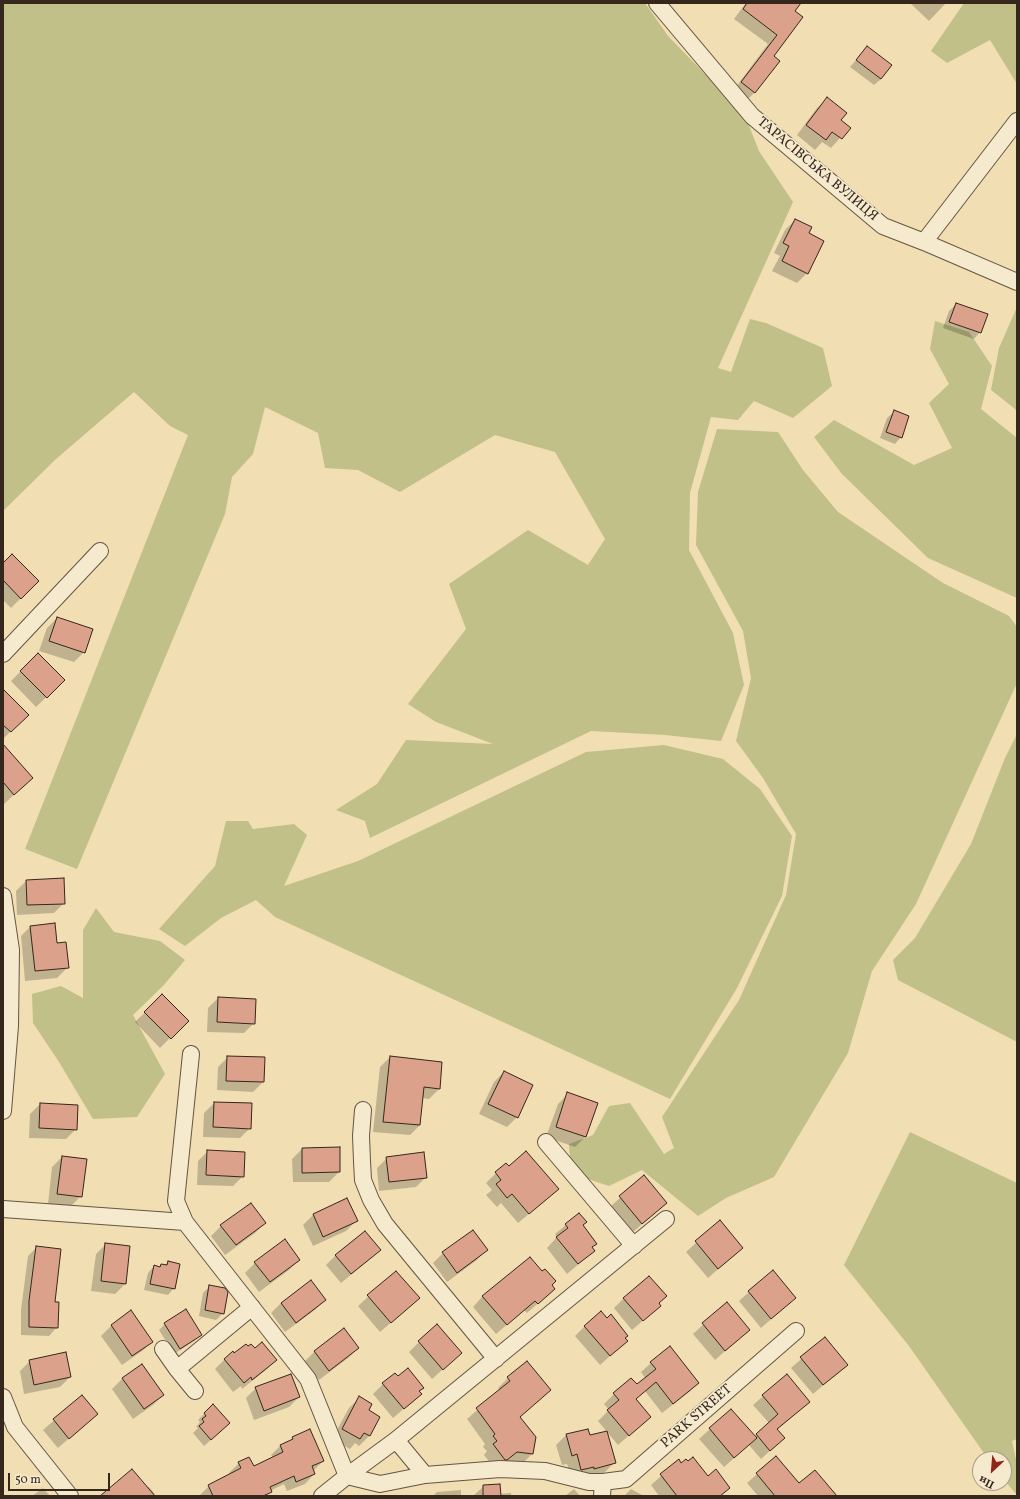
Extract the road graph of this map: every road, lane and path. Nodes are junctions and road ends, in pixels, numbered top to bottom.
1 (657, 3) edge
2 (1017, 121) edge
3 (924, 242) junction
4 (1017, 282) edge
5 (100, 551) dead end
6 (3, 654) edge
7 (3, 896) edge
8 (191, 1054) dead end
9 (364, 1110) dead end
10 (3, 1111) edge
11 (546, 1142) dead end
12 (3, 1208) edge
13 (666, 1219) dead end
14 (185, 1222) junction
15 (634, 1246) junction
16 (252, 1307) junction
17 (796, 1331) dead end
18 (163, 1349) dead end
19 (496, 1359) junction
20 (177, 1369) junction
21 (195, 1391) dead end
22 (3, 1397) edge
23 (396, 1440) junction
24 (425, 1475) junction
25 (347, 1476) junction
26 (602, 1489) edge
27 (70, 1496) edge
28 (322, 1496) edge

1 - 3 street, ТАРАСІВСЬКА ВУЛИЦЯ
2 - 3 street
3 - 4 street, ТАРАСІВСЬКА ВУЛИЦЯ
5 - 6 street
7 - 10 street
8 - 14 street
9 - 19 street
11 - 15 street
12 - 14 street
13 - 15 street
14 - 16 street
15 - 19 street
16 - 20 street
16 - 25 street
17 - 26 street, PARK STREET
18 - 20 street
19 - 23 street
20 - 21 street
22 - 27 street
23 - 24 street
23 - 25 street
24 - 25 street, PARK STREET
24 - 26 street, PARK STREET
25 - 28 street

